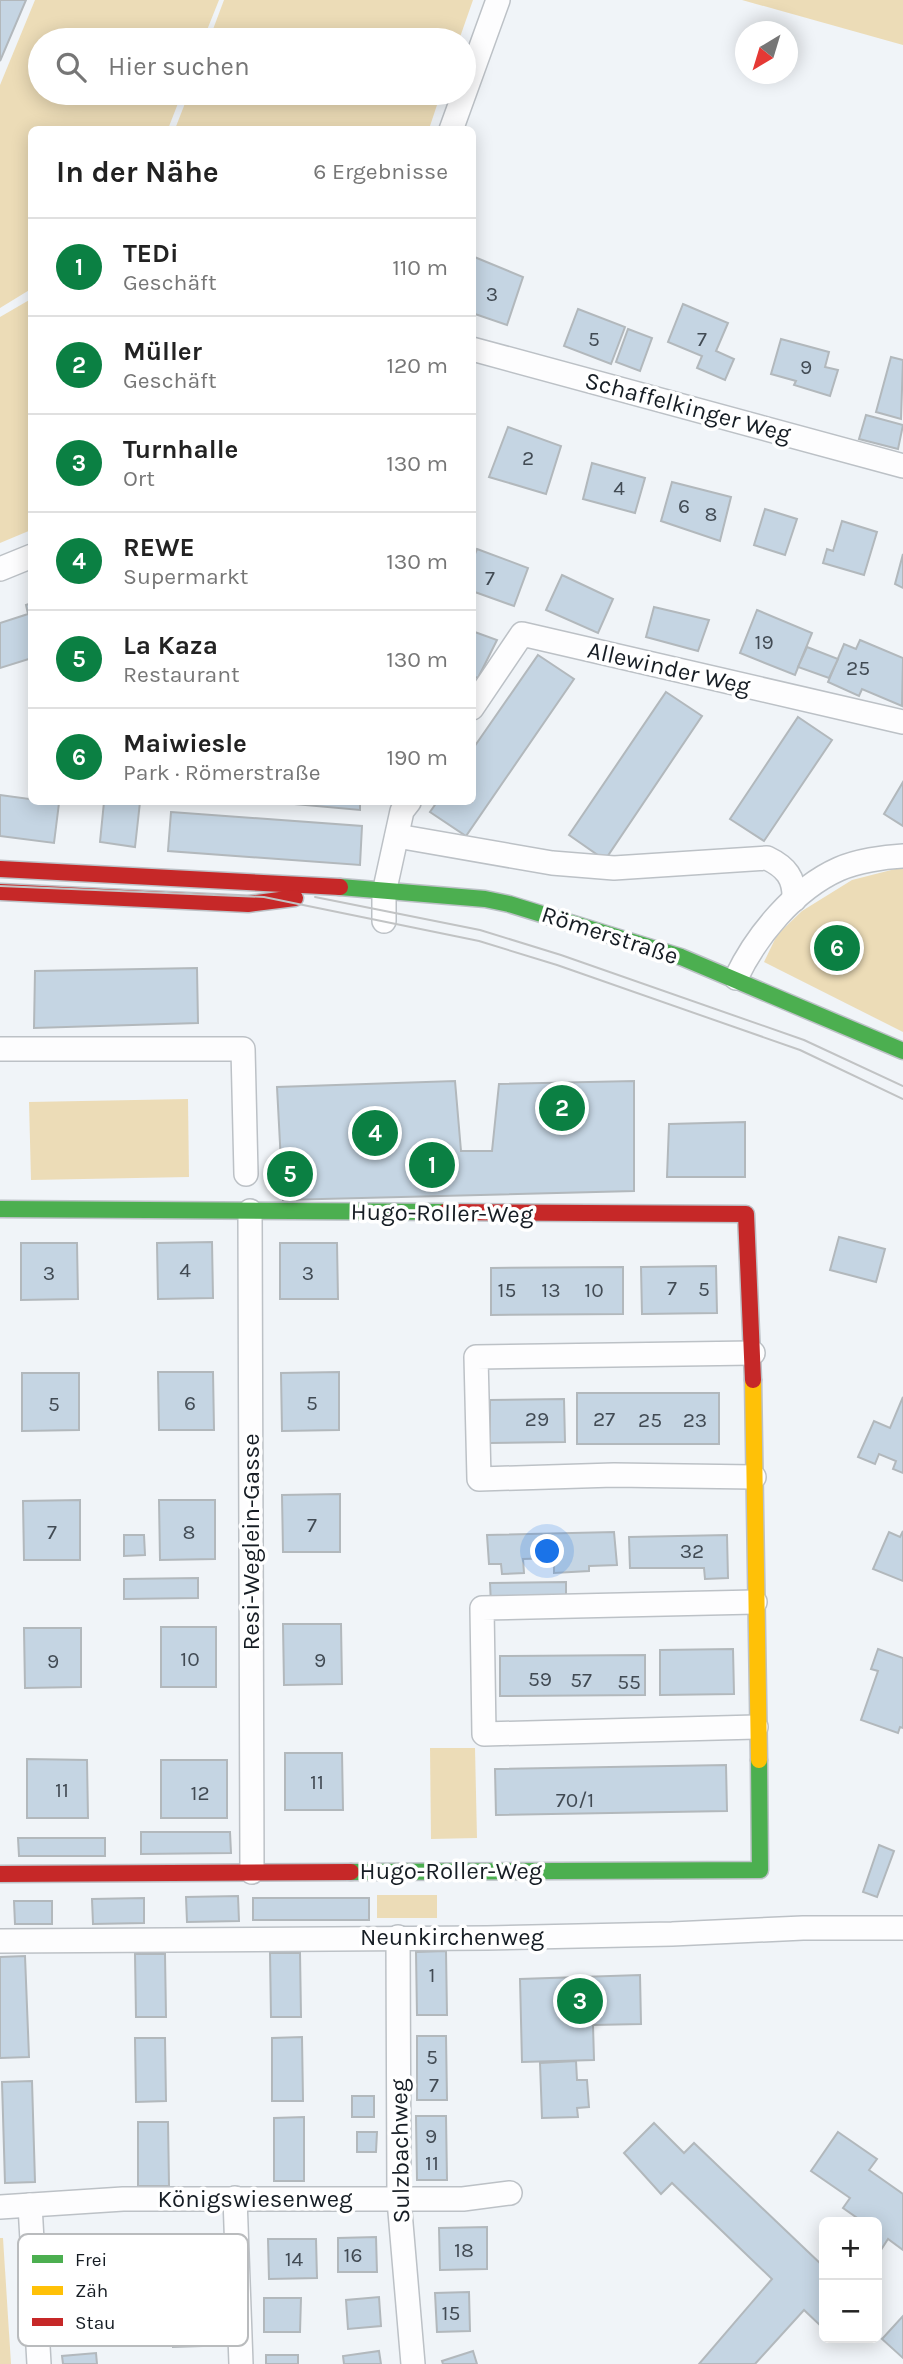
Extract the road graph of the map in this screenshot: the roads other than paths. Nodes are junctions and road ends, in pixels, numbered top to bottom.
1 (498, 0) edge
2 (476, 61) edge
3 (460, 105) edge
4 (452, 126) edge
5 (476, 350) edge
6 (903, 466) edge
7 (28, 558) edge
8 (0, 569) edge
9 (476, 702) edge
10 (903, 722) edge
11 (407, 805) edge
12 (397, 835) junction
13 (903, 856) edge
14 (0, 869) edge
15 (0, 892) edge
16 (384, 893) junction
17 (794, 900) junction
18 (384, 920) dead end
19 (736, 978) junction
20 (0, 1049) edge
21 (903, 1051) edge
22 (246, 1174) dead end
23 (0, 1209) edge
24 (250, 1212) junction
25 (753, 1353) junction
26 (754, 1477) junction
27 (755, 1602) junction
28 (756, 1727) junction
29 (252, 1872) junction
30 (0, 1874) edge
31 (903, 1928) edge
32 (398, 1937) junction
33 (0, 1941) edge
34 (510, 2193) dead end
35 (235, 2198) junction
36 (399, 2200) junction
37 (30, 2205) junction
38 (0, 2207) edge
39 (32, 2234) edge
40 (236, 2234) edge
41 (38, 2346) edge
42 (240, 2346) edge
43 (39, 2364) edge
44 (241, 2364) edge
45 (413, 2364) edge

1 - 2 street
3 - 4 street
5 - 6 street, Schaffelkinger Weg
7 - 8 street
9 - 10 street, Allewinder Weg
11 - 12 street
12 - 16 street
12 - 17 street, Römerstraße
13 - 17 street
14 - 16 street, Römerstraße
15 - 16 street, Römerstraße
16 - 18 street
16 - 19 street, Römerstraße
17 - 19 street
19 - 21 street, Römerstraße
20 - 22 street
23 - 24 street, Hugo-Roller-Weg
24 - 25 street, Hugo-Roller-Weg
24 - 29 street, Resi-Weglein-Gasse
25 - 26 street, Hugo-Roller-Weg
25 - 26 street
26 - 27 street, Hugo-Roller-Weg
27 - 28 street, Hugo-Roller-Weg
27 - 28 street
28 - 29 street, Hugo-Roller-Weg
29 - 30 street, Hugo-Roller-Weg
31 - 32 street, Neunkirchenweg
32 - 33 street, Neunkirchenweg
32 - 36 street, Sulzbachweg
34 - 36 street, Königswiesenweg
35 - 36 street, Königswiesenweg
35 - 37 street, Königswiesenweg
35 - 40 street
36 - 45 street, Sulzbachweg
37 - 38 street, Königswiesenweg
37 - 39 street
41 - 43 street
42 - 44 street

